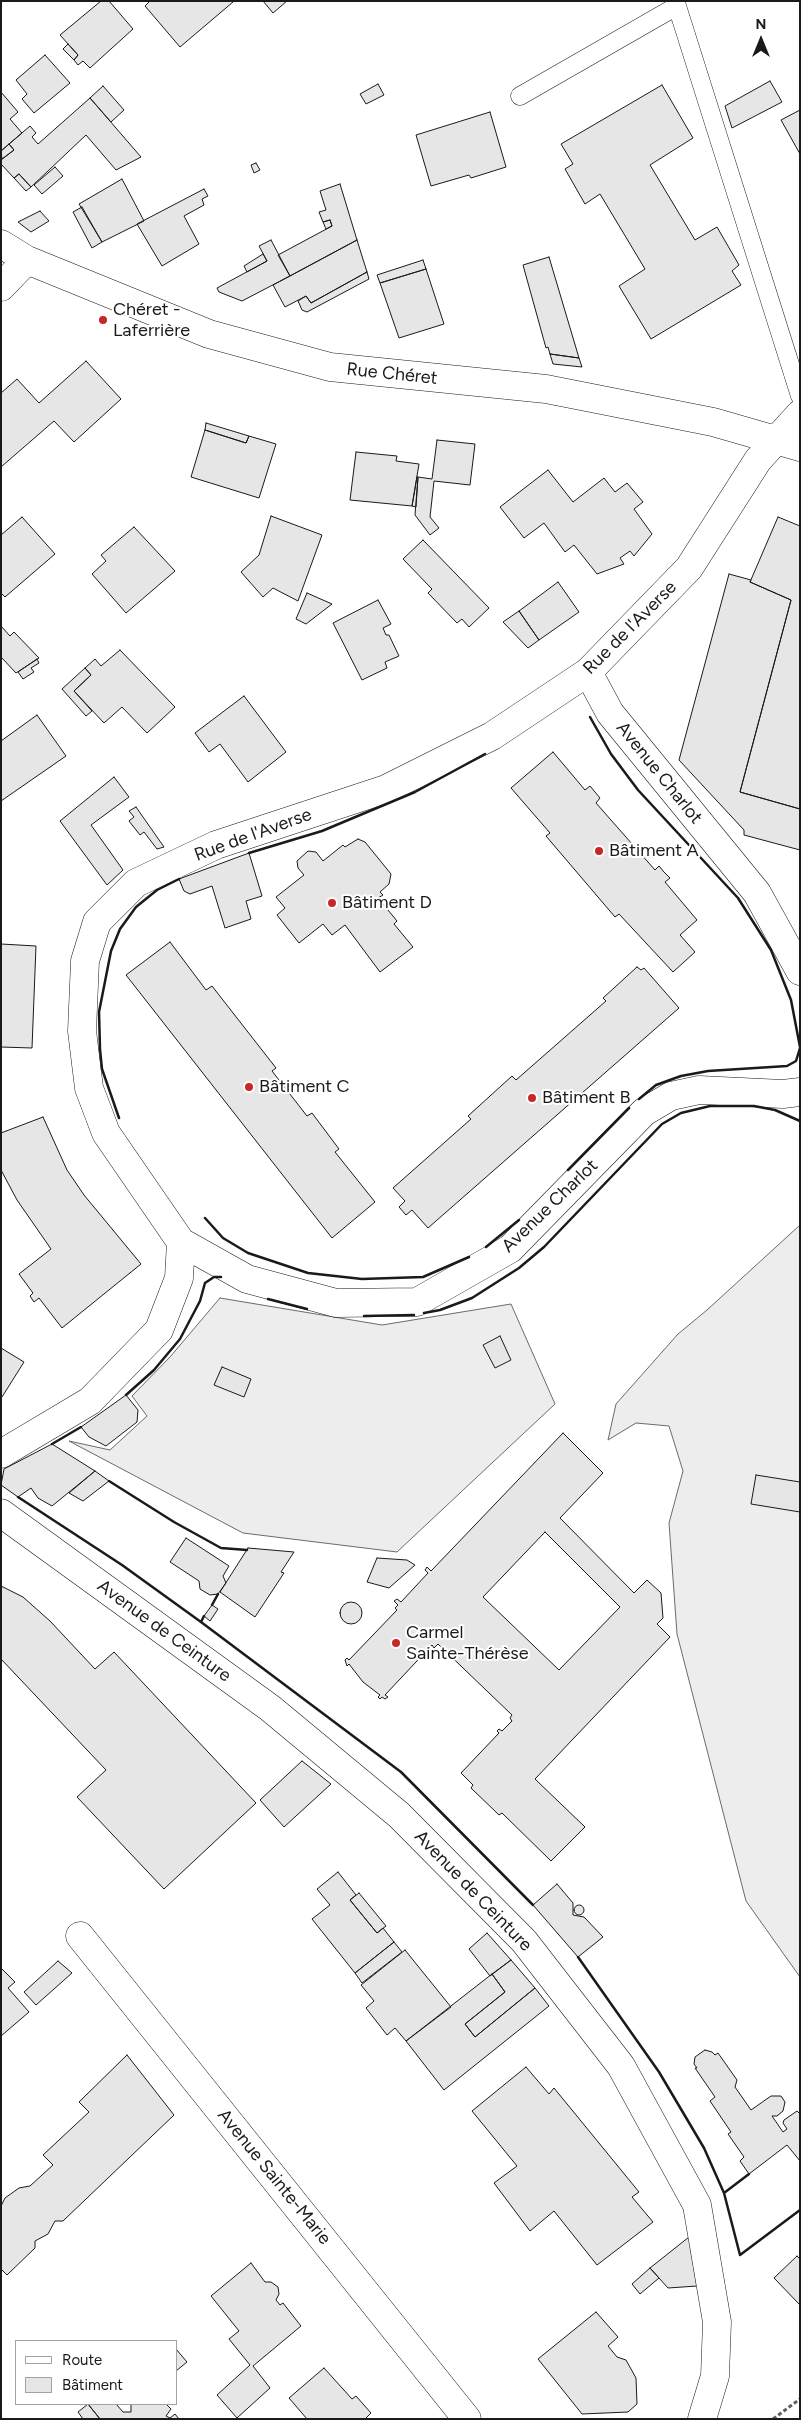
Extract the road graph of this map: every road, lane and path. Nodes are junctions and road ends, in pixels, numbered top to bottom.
1 (520, 96) dead end
2 (1, 244) edge
3 (28, 260) junction
4 (1, 287) edge
5 (800, 396) edge
6 (800, 414) edge
7 (788, 443) edge
8 (588, 672) junction
9 (800, 971) edge
10 (800, 1092) edge
11 (181, 1242) junction
12 (1, 1454) edge
13 (1, 1513) edge
14 (80, 1936) dead end
15 (800, 2399) edge
16 (468, 2419) edge
17 (702, 2419) edge
18 (773, 2419) edge

1 - 5 lane
2 - 3 street, Rue Chéret
3 - 4 street
3 - 7 street, Rue Chéret
6 - 7 street, Rue de l'Averse
7 - 8 street, Rue de l'Averse
8 - 9 street, Avenue Charlot
8 - 11 street, Rue de l'Averse
10 - 11 street, Avenue Charlot
11 - 12 street
13 - 17 street, Avenue de Ceinture
14 - 16 street, Avenue Sainte-Marie
15 - 18 path

